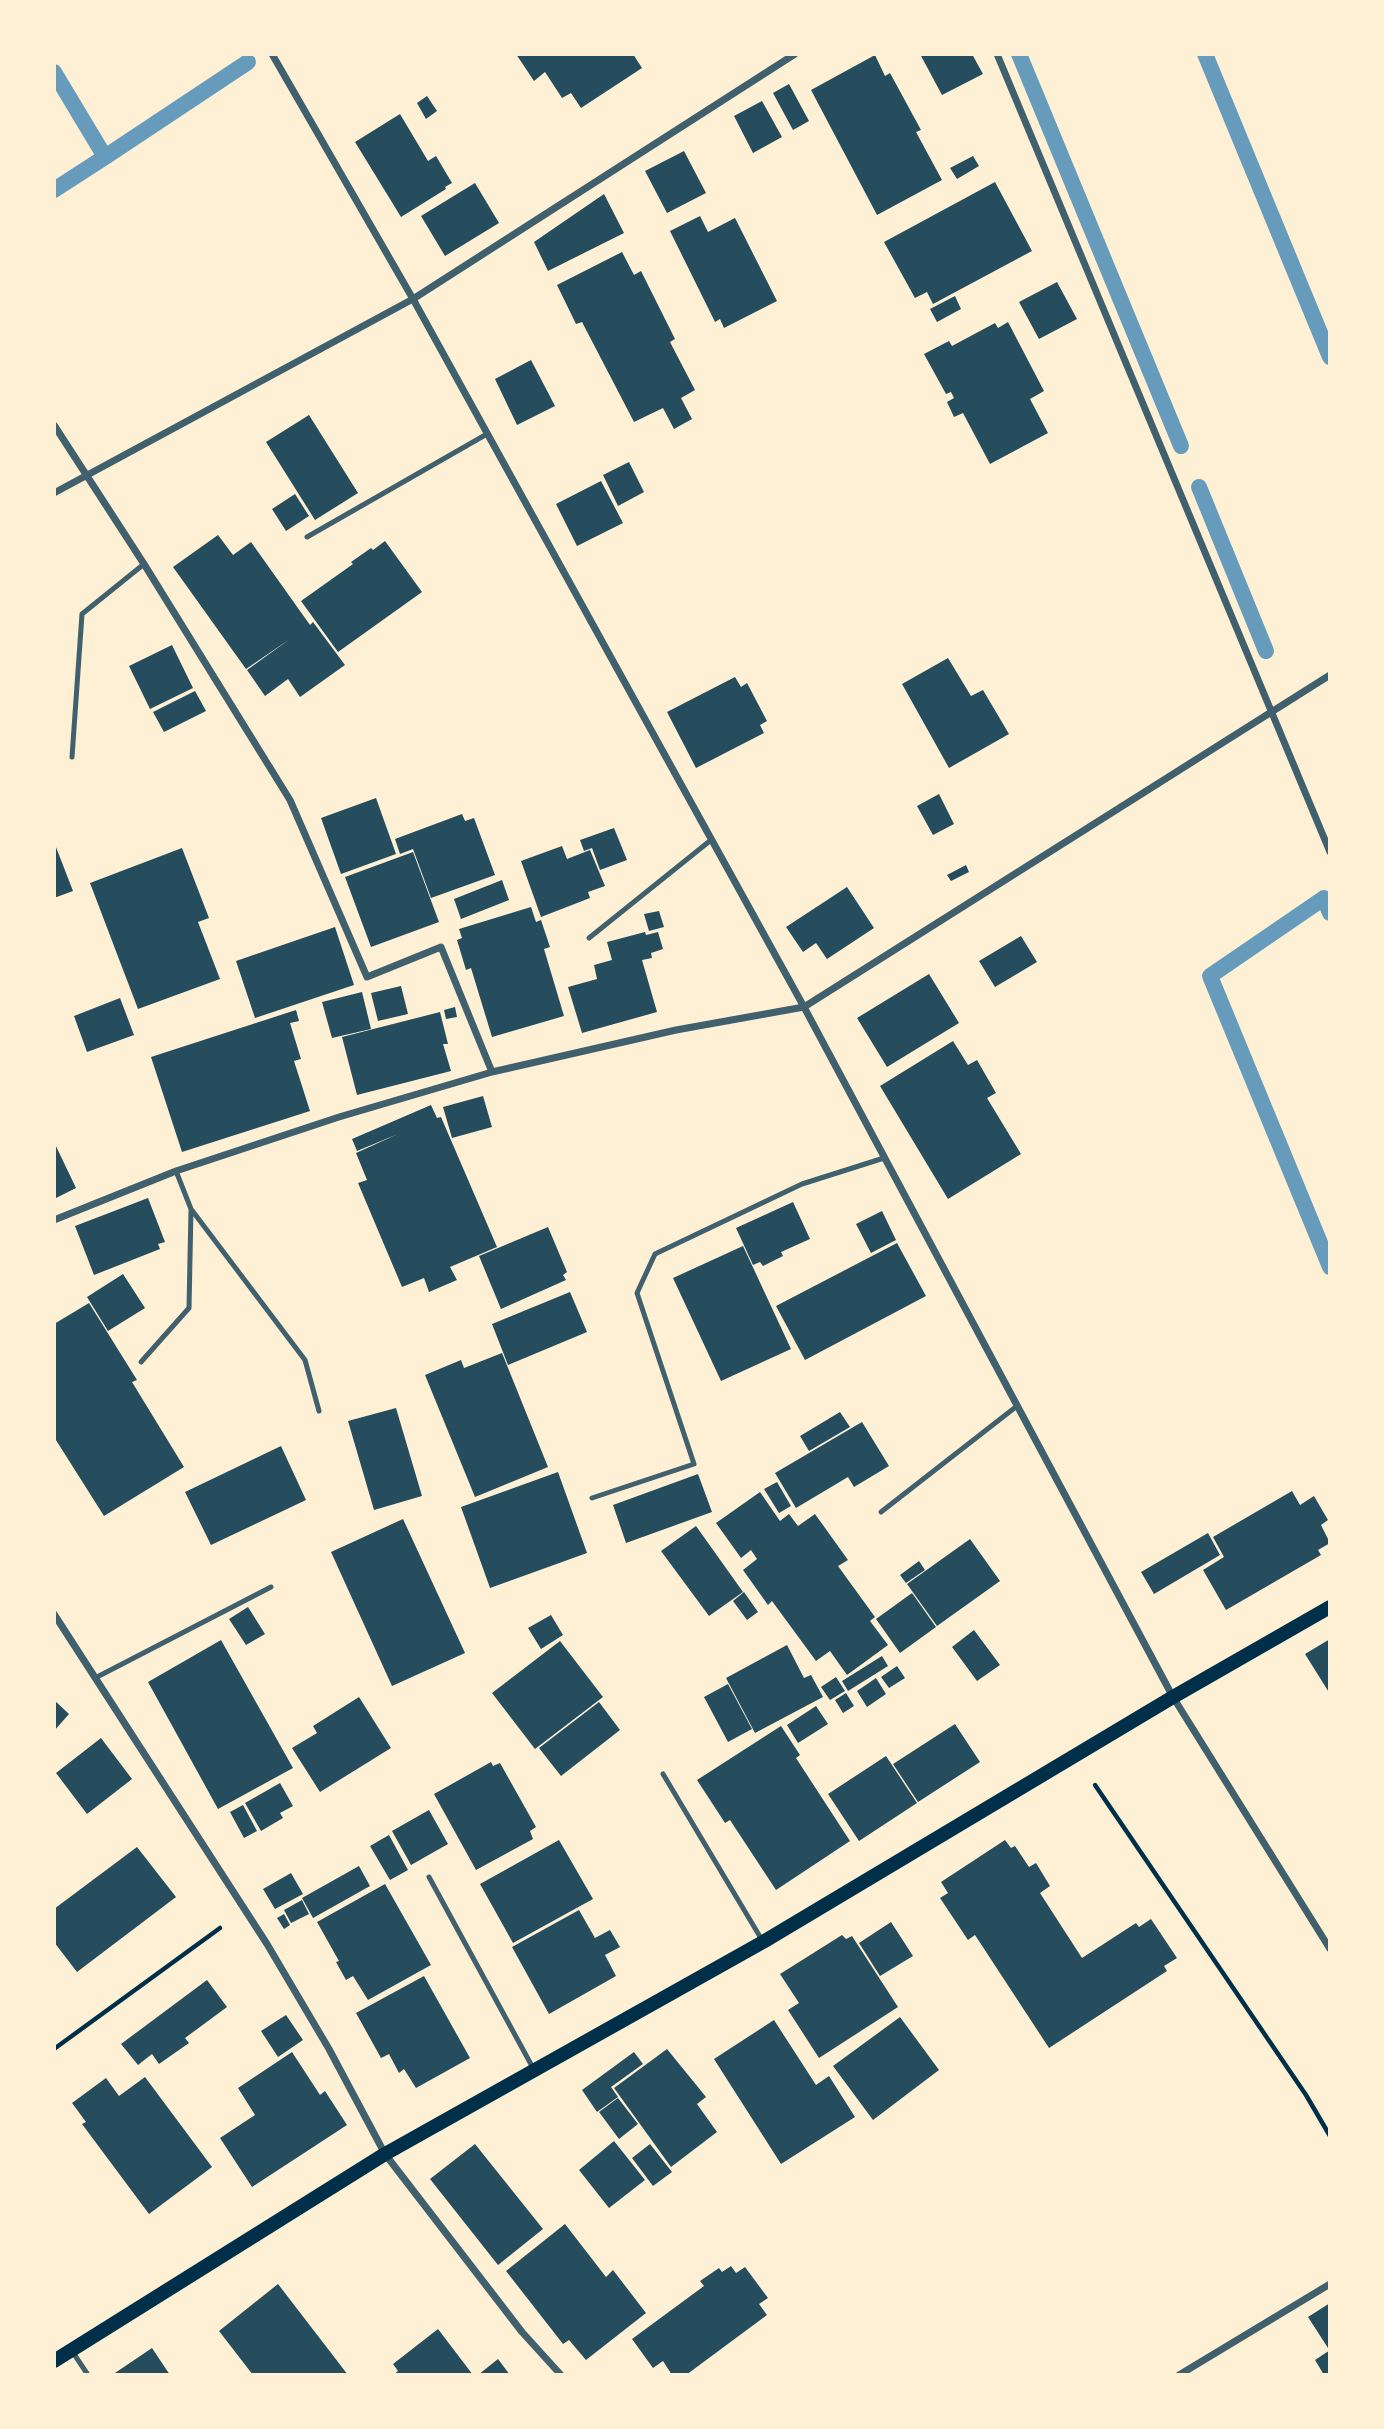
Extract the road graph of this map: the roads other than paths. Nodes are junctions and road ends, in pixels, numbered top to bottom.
1 (272, 54) edge
2 (794, 54) edge
3 (997, 54) edge
4 (413, 299) junction
5 (54, 425) edge
6 (487, 435) junction
7 (87, 475) junction
8 (54, 493) edge
9 (307, 537) dead end
10 (144, 564) junction
11 (1330, 675) edge
12 (1272, 712) junction
13 (72, 757) dead end
14 (711, 841) junction
15 (1330, 852) edge
16 (589, 938) dead end
17 (804, 1007) junction
18 (492, 1072) junction
19 (884, 1158) junction
20 (176, 1171) junction
21 (191, 1209) junction
22 (54, 1220) edge
23 (141, 1362) dead end
24 (1017, 1406) junction
25 (319, 1411) dead end
26 (592, 1498) dead end
27 (881, 1512) dead end
28 (271, 1587) dead end
29 (1330, 1607) edge
30 (55, 1615) edge
31 (97, 1677) junction
32 (1172, 1697) junction
33 (663, 1774) dead end
34 (429, 1877) dead end
35 (763, 1942) junction
36 (1330, 1949) edge
37 (535, 2070) junction
38 (385, 2154) junction
39 (1330, 2284) edge
40 (72, 2350) junction
41 (54, 2361) edge
42 (88, 2375) edge
43 (561, 2375) edge
44 (1179, 2375) edge

1 - 4 street
2 - 4 street
3 - 12 street
4 - 6 street
4 - 7 street
5 - 7 street
6 - 9 lane
6 - 14 street
7 - 8 street
7 - 10 street
10 - 13 lane
10 - 18 street
11 - 12 street
12 - 15 street
12 - 17 street
14 - 16 lane
14 - 17 street
17 - 18 street
17 - 19 street
18 - 20 street
19 - 24 street
19 - 26 lane
20 - 21 lane
20 - 22 street
21 - 23 lane
21 - 25 lane
24 - 27 lane
24 - 32 street
28 - 31 lane
29 - 32 main road
30 - 31 street
31 - 38 street
32 - 35 main road
32 - 36 street
33 - 35 lane
34 - 37 lane
35 - 37 main road
37 - 38 main road
38 - 40 main road
38 - 43 street
39 - 44 street
40 - 41 main road
40 - 42 lane

